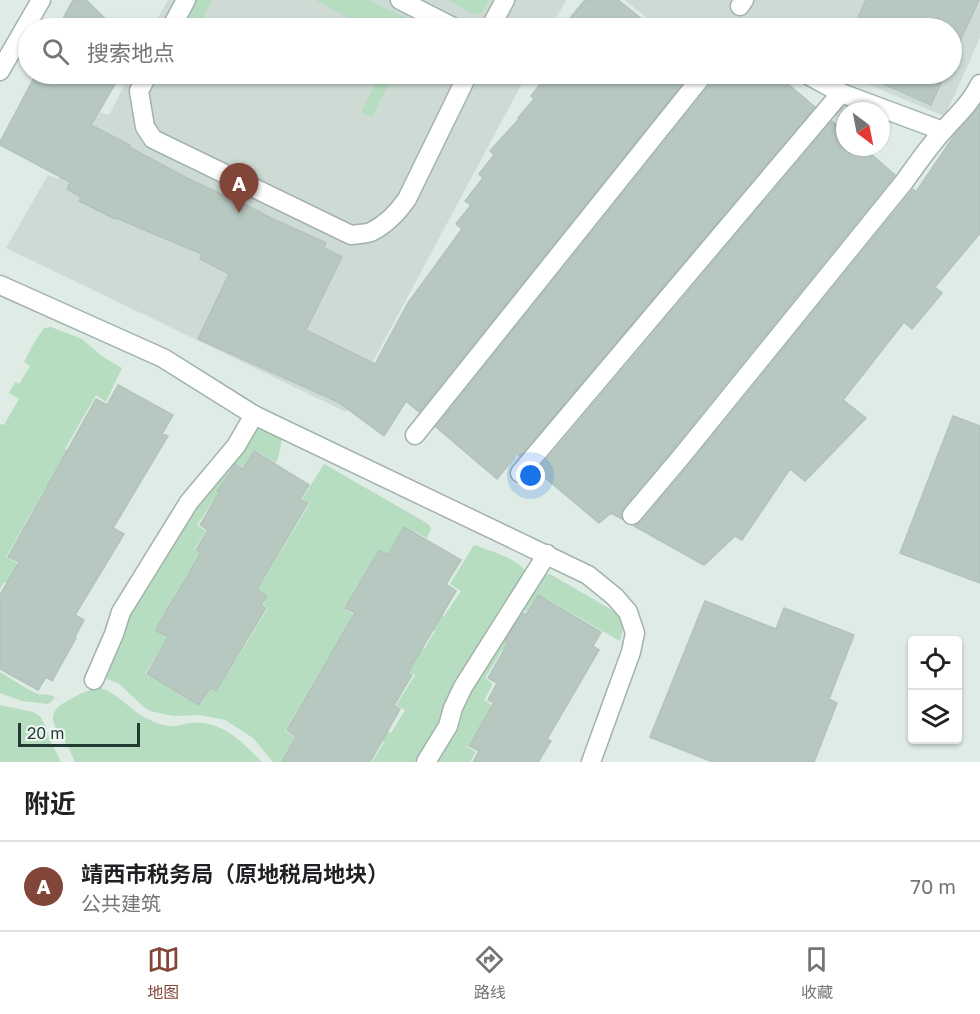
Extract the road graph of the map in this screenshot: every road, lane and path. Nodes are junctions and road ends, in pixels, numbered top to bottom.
1 (41, 0) edge
2 (186, 0) edge
3 (400, 0) edge
4 (505, 0) edge
5 (31, 18) edge
6 (176, 18) edge
7 (435, 18) edge
8 (495, 18) edge
9 (18, 40) edge
10 (0, 71) edge
11 (143, 84) edge
12 (463, 84) edge
13 (696, 84) edge
14 (824, 84) edge
15 (980, 84) edge
16 (841, 93) junction
17 (943, 131) junction
18 (0, 285) edge
19 (254, 415) junction
20 (415, 435) dead end
21 (520, 473) dead end
22 (632, 515) dead end
23 (547, 554) junction
24 (94, 680) dead end
25 (426, 762) edge
26 (591, 762) edge

1 - 5 street
2 - 6 street
3 - 7 street
4 - 8 street
9 - 10 street
11 - 12 street
13 - 20 street
14 - 16 street
15 - 17 street
16 - 17 street
16 - 21 street
17 - 22 street
18 - 19 street
19 - 23 street
19 - 24 street
23 - 25 street
23 - 26 street

